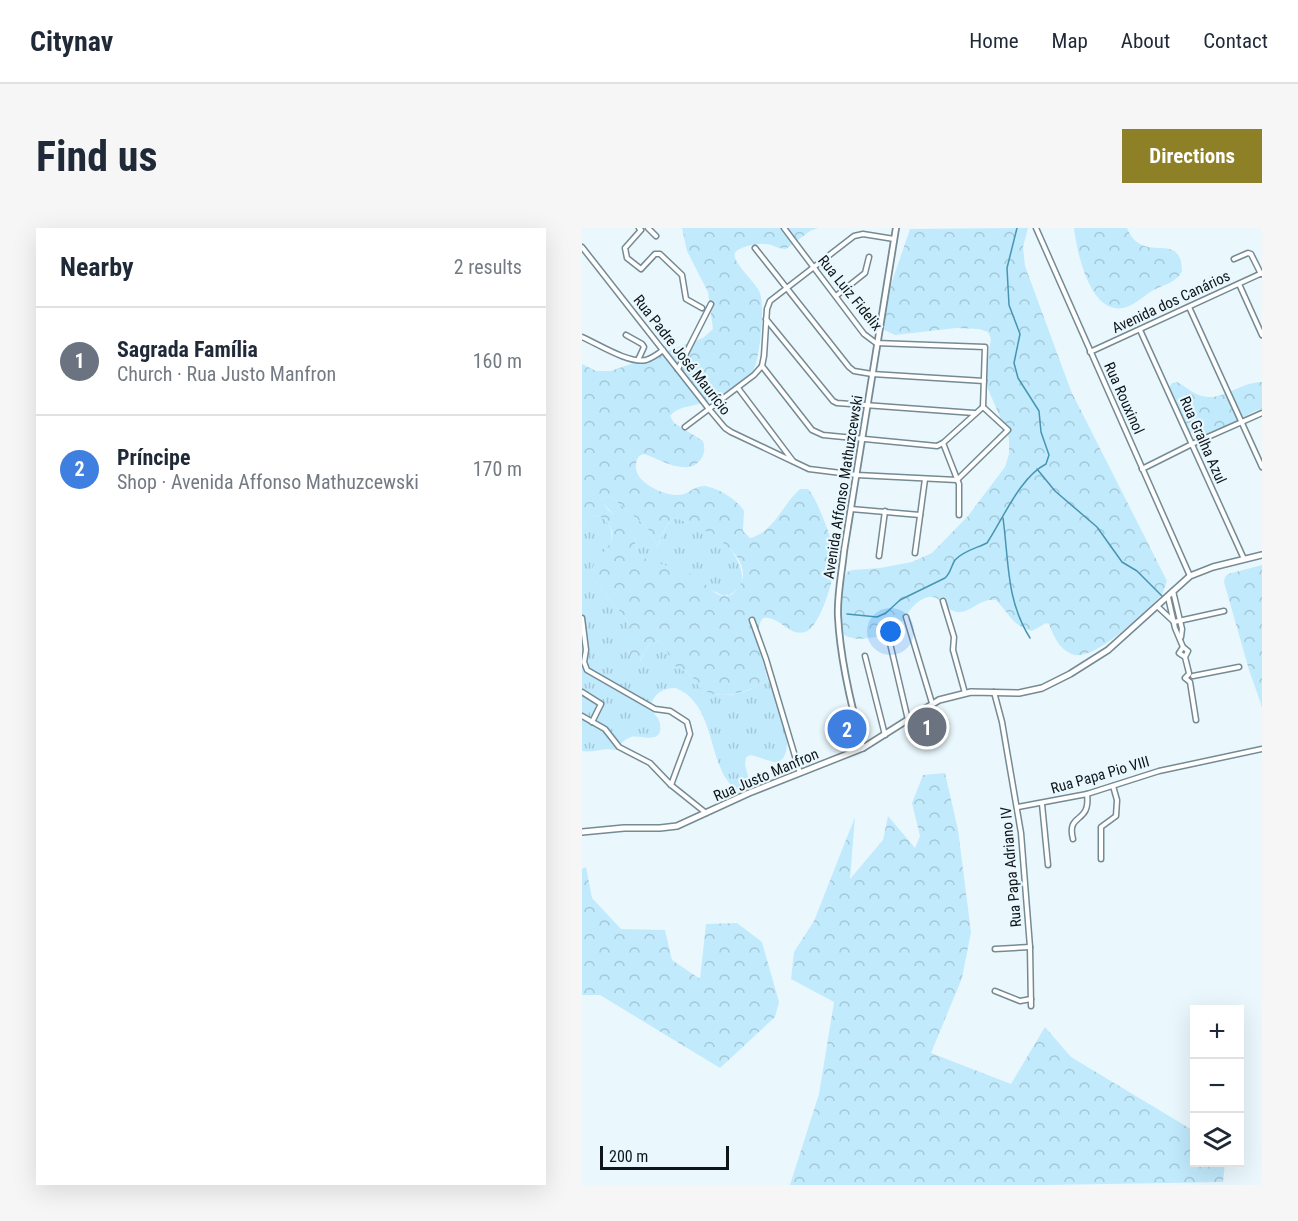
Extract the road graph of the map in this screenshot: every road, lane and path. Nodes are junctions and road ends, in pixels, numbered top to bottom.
1 (639, 228) edge
2 (648, 228) edge
3 (784, 228) edge
4 (896, 228) edge
5 (1036, 228) edge
6 (656, 237) dead end
7 (894, 239) junction
8 (582, 247) edge
9 (755, 248) dead end
10 (869, 257) dead end
11 (1234, 259) dead end
12 (813, 268) junction
13 (1262, 273) edge
14 (1239, 284) junction
15 (788, 288) junction
16 (836, 296) junction
17 (711, 304) dead end
18 (1188, 307) junction
19 (702, 308) dead end
20 (766, 318) junction
21 (1140, 330) junction
22 (626, 335) dead end
23 (1262, 335) edge
24 (582, 337) edge
25 (876, 343) junction
26 (663, 350) junction
27 (1090, 352) junction
28 (637, 361) junction
29 (762, 366) junction
30 (678, 369) junction
31 (872, 374) junction
32 (984, 381) junction
33 (738, 388) junction
34 (868, 407) junction
35 (983, 407) junction
36 (709, 409) junction
37 (974, 413) junction
38 (1262, 413) edge
39 (1242, 423) junction
40 (685, 428) dead end
41 (862, 440) junction
42 (943, 443) junction
43 (1192, 444) junction
44 (794, 463) junction
45 (1262, 467) edge
46 (1142, 469) junction
47 (857, 475) junction
48 (925, 479) junction
49 (957, 480) junction
50 (851, 509) junction
51 (885, 512) junction
52 (920, 515) junction
53 (959, 515) dead end
54 (915, 552) dead end
55 (1262, 555) edge
56 (879, 556) dead end
57 (1244, 559) junction
58 (1190, 576) junction
59 (1173, 591) junction
60 (1168, 597) junction
61 (943, 601) dead end
62 (1157, 606) junction
63 (1224, 611) dead end
64 (906, 617) dead end
65 (582, 618) edge
66 (752, 620) dead end
67 (1181, 621) junction
68 (1173, 622) junction
69 (1181, 638) junction
70 (889, 639) dead end
71 (865, 656) dead end
72 (1239, 667) dead end
73 (1191, 675) junction
74 (1190, 682) junction
75 (582, 692) edge
76 (994, 692) junction
77 (965, 693) junction
78 (932, 703) junction
79 (582, 716) edge
80 (908, 720) junction
81 (1196, 720) dead end
82 (592, 722) junction
83 (885, 735) junction
84 (863, 748) junction
85 (1262, 749) edge
86 (800, 773) junction
87 (671, 785) junction
88 (1113, 786) junction
89 (1087, 794) junction
90 (1042, 804) junction
91 (1018, 807) junction
92 (707, 814) junction
93 (582, 832) edge
94 (1073, 839) dead end
95 (1101, 858) dead end
96 (1048, 865) dead end
97 (1030, 947) junction
98 (995, 949) dead end
99 (995, 991) dead end
100 (1031, 999) junction
101 (1031, 1006) dead end

1 - 19 street
2 - 6 street
3 - 12 street, Rua Luiz Fidelix
4 - 7 street, Avenida Affonso Mathuzcewski
5 - 27 street, Rua Rouxinol
7 - 12 street
7 - 25 street, Avenida Affonso Mathuzcewski
8 - 26 street, Rua Padre José Maurício
9 - 15 street
10 - 16 street
11 - 13 street
12 - 15 street
12 - 16 street, Rua Luiz Fidelix
13 - 14 street, Avenida dos Canários
14 - 18 street, Avenida dos Canários
14 - 23 street
15 - 20 street
15 - 31 street
16 - 25 street, Rua Luiz Fidelix
17 - 30 street
18 - 21 street, Avenida dos Canários
18 - 39 street
20 - 29 street
20 - 34 street
21 - 27 street, Avenida dos Canários
21 - 43 street, Rua Gralha Azul
22 - 28 street
24 - 28 street
25 - 31 street, Avenida Affonso Mathuzcewski
25 - 32 street
26 - 28 street
26 - 30 street, Rua Padre José Maurício
27 - 46 street, Rua Rouxinol
29 - 33 street
29 - 41 street
30 - 36 street, Rua Padre José Maurício
31 - 32 street
31 - 34 street, Avenida Affonso Mathuzcewski
32 - 35 street
33 - 36 street
33 - 44 street
34 - 37 street
34 - 41 street, Avenida Affonso Mathuzcewski
35 - 37 street
35 - 49 street
36 - 40 street
36 - 44 street, Rua Padre José Maurício
37 - 42 street
38 - 39 street
39 - 43 street
39 - 45 street
41 - 42 street
41 - 47 street, Avenida Affonso Mathuzcewski
42 - 49 street
43 - 46 street
43 - 57 street, Rua Gralha Azul
44 - 47 street, Rua Padre José Maurício
46 - 58 street, Rua Rouxinol
47 - 48 street, Rua Padre José Maurício
47 - 50 street, Avenida Affonso Mathuzcewski
48 - 49 street, Rua Padre José Maurício
48 - 52 street
49 - 53 street
50 - 51 street
50 - 84 street, Avenida Affonso Mathuzcewski
51 - 52 street
51 - 56 street
52 - 54 street
55 - 57 main road, Rua Justo Manfron
57 - 58 main road, Rua Justo Manfron
58 - 59 main road, Rua Justo Manfron
59 - 60 main road, Rua Justo Manfron
59 - 67 street
60 - 62 main road, Rua Justo Manfron
60 - 68 street
61 - 77 street
62 - 68 street
62 - 76 main road, Rua Justo Manfron
63 - 67 street
64 - 78 street
65 - 87 street
66 - 86 street
67 - 68 street
67 - 69 street
68 - 69 street
69 - 73 street
70 - 80 street
71 - 83 street
72 - 73 street
73 - 74 street
73 - 74 street
74 - 81 street
75 - 82 street
76 - 77 main road, Rua Justo Manfron
76 - 91 street, Rua Papa Adriano IV
77 - 78 main road, Rua Justo Manfron
78 - 80 main road, Rua Justo Manfron
79 - 82 street
80 - 83 main road, Rua Justo Manfron
82 - 87 street
83 - 84 main road, Rua Justo Manfron
84 - 86 main road, Rua Justo Manfron
85 - 88 street, Rua Papa Pio VIII
86 - 92 main road, Rua Justo Manfron
87 - 92 street
88 - 89 street, Rua Papa Pio VIII
88 - 95 street
89 - 90 street, Rua Papa Pio VIII
89 - 94 street
90 - 91 street, Rua Papa Pio VIII
90 - 96 street
91 - 97 street, Rua Papa Adriano IV
92 - 93 main road, Rua Justo Manfron
97 - 98 street
97 - 100 street, Rua Papa Adriano IV
99 - 100 street
100 - 101 street, Rua Papa Adriano IV

